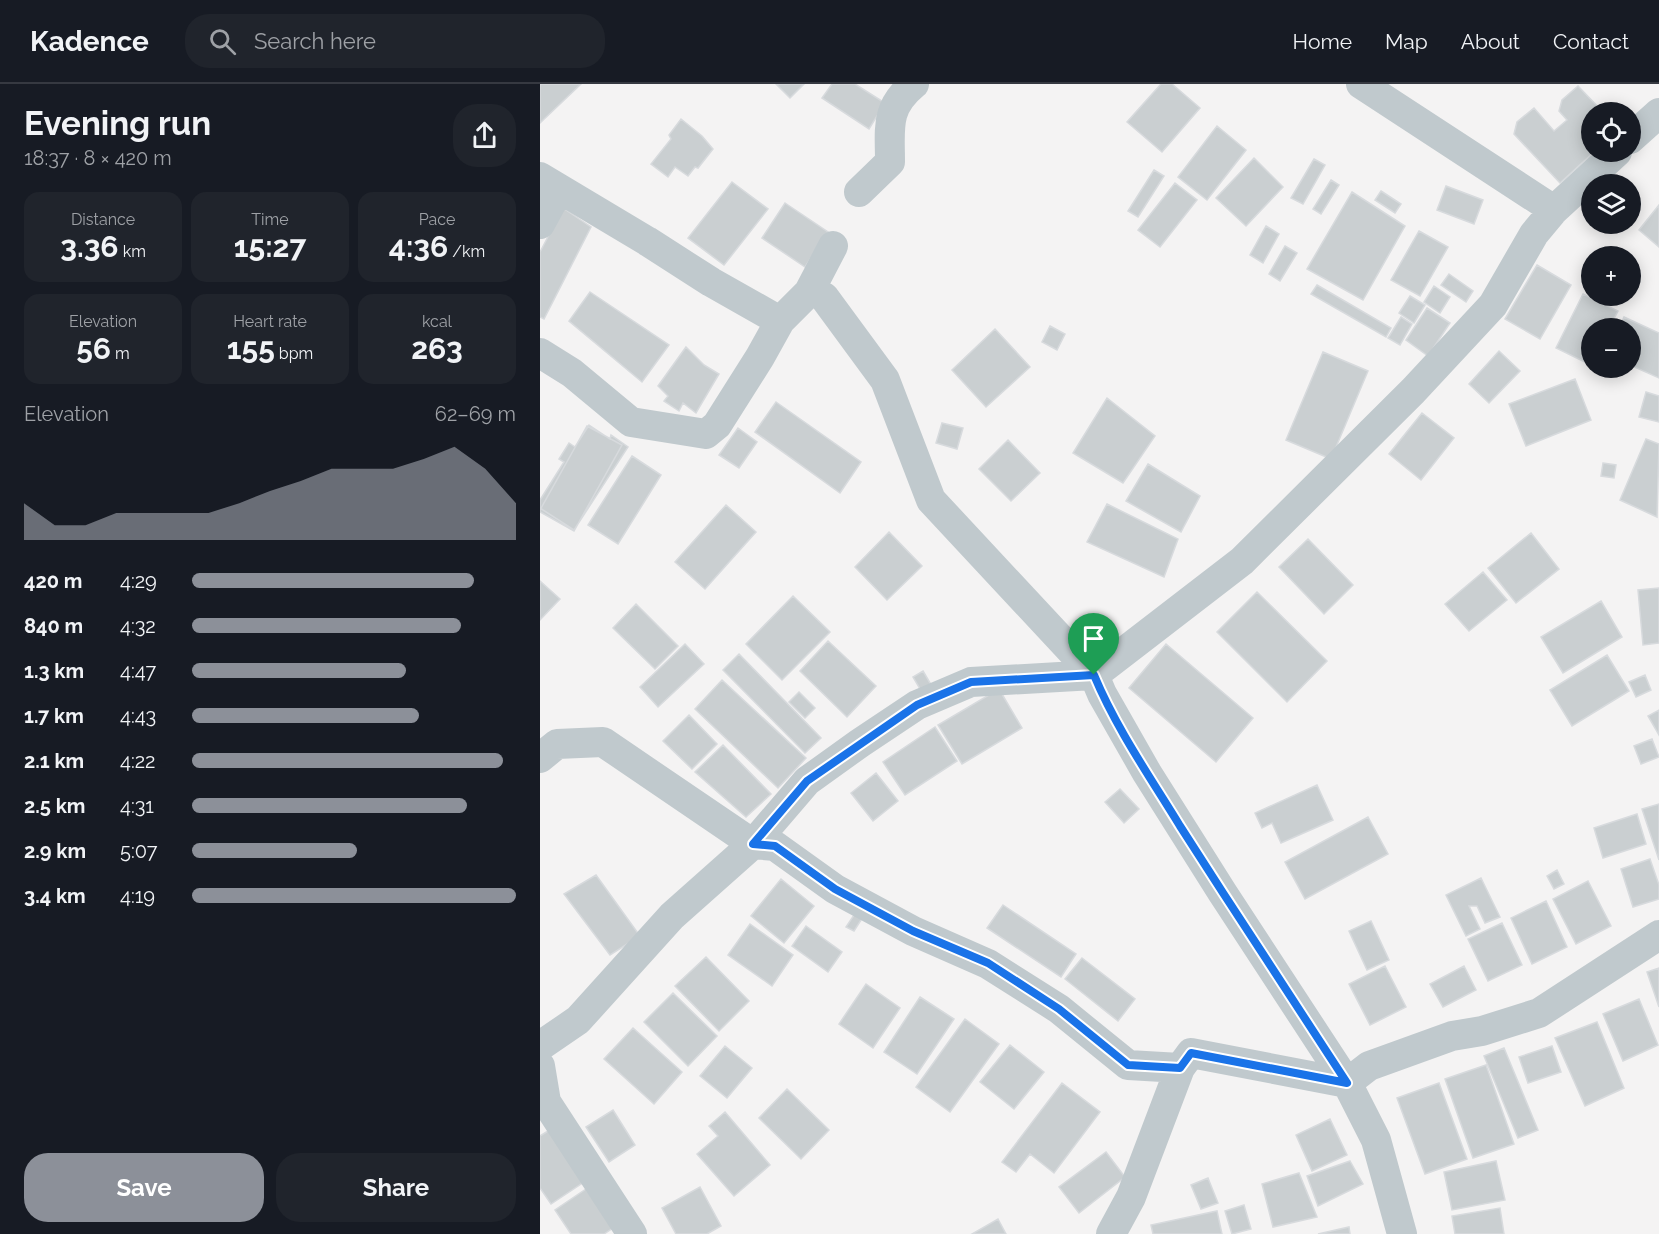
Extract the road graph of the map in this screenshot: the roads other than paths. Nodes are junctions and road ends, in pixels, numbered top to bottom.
1 (914, 84) edge
2 (1361, 84) edge
3 (1659, 113) edge
4 (1641, 129) edge
5 (1606, 162) edge
6 (549, 183) edge
7 (859, 192) dead end
8 (1554, 210) junction
9 (540, 224) edge
10 (832, 246) dead end
11 (824, 297) dead end
12 (780, 321) junction
13 (540, 353) edge
14 (1094, 675) junction
15 (540, 758) edge
16 (753, 844) junction
17 (1659, 935) edge
18 (540, 1046) edge
19 (540, 1066) edge
20 (1180, 1068) junction
21 (1347, 1083) junction
22 (633, 1234) edge
23 (1112, 1234) edge
24 (1402, 1234) edge

1 - 7 street
2 - 8 street
3 - 4 street
5 - 8 street
6 - 9 street
6 - 12 street
8 - 14 street
10 - 12 street
11 - 14 street
12 - 13 street
14 - 16 street
14 - 21 street
15 - 16 street
16 - 18 street
16 - 20 street
17 - 21 street
19 - 22 street
20 - 21 street
20 - 23 street
21 - 24 street

